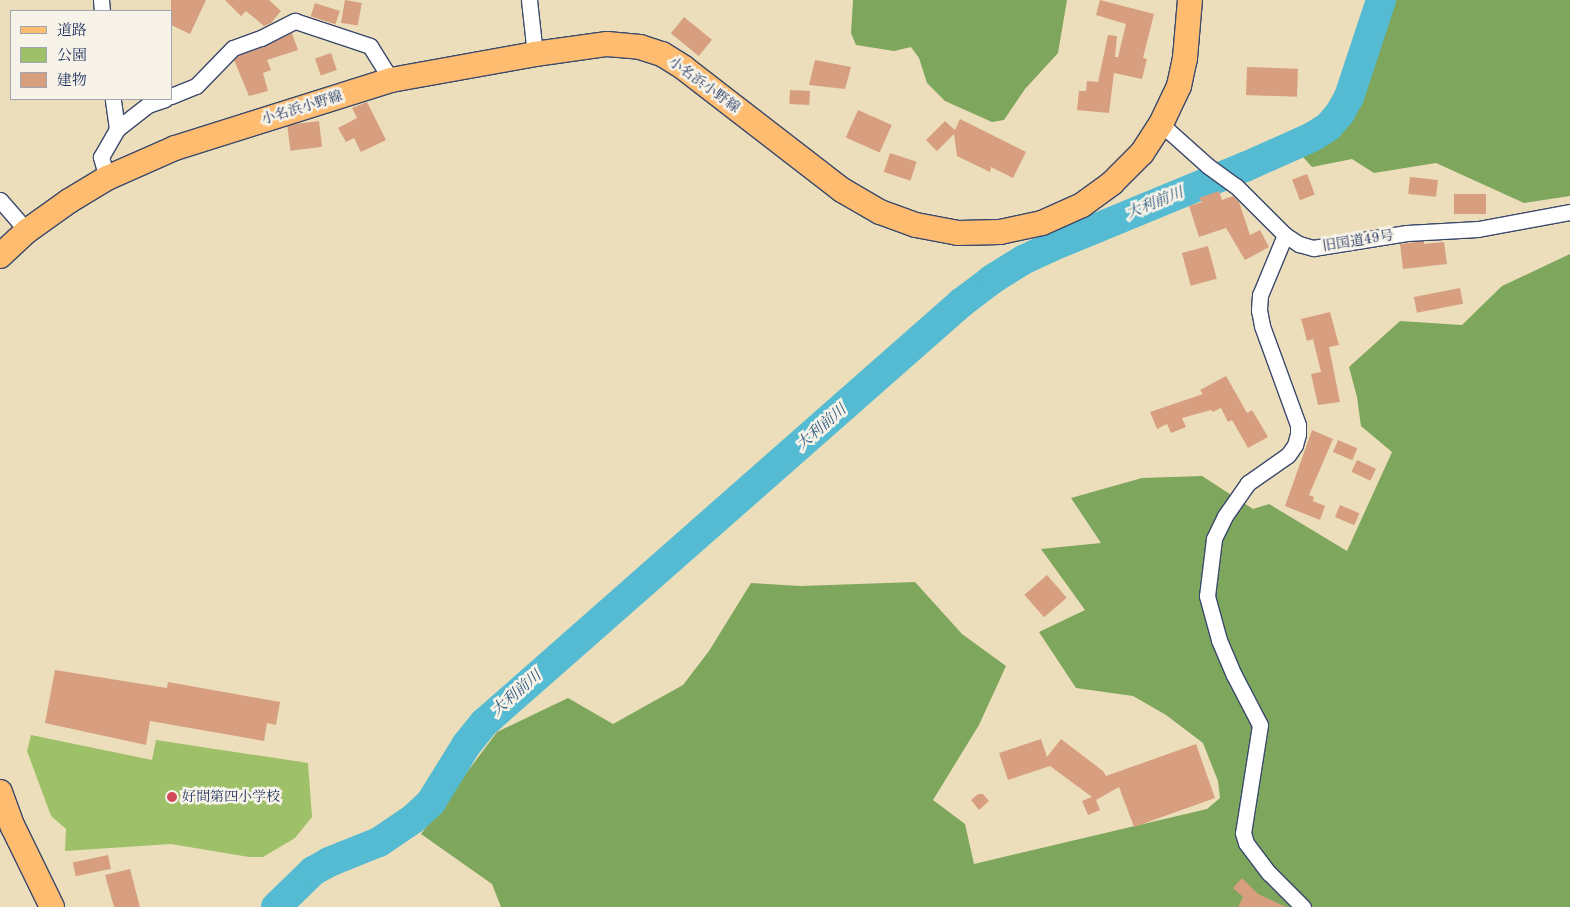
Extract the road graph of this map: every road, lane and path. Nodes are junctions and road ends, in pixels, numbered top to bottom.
1 (528, 0) edge
2 (1190, 0) edge
3 (535, 54) junction
4 (390, 80) junction
5 (172, 96) edge
6 (113, 100) edge
7 (162, 100) edge
8 (1161, 124) junction
9 (117, 129) junction
10 (107, 178) junction
11 (0, 200) edge
12 (1570, 212) edge
13 (27, 231) junction
14 (1285, 235) junction
15 (0, 256) edge
16 (0, 792) edge
17 (52, 907) edge
18 (1303, 907) edge

1 - 3 street
2 - 8 main road, 小名浜小野線
3 - 4 main road, 小名浜小野線
3 - 8 main road, 小名浜小野線
4 - 5 street
4 - 10 main road, 小名浜小野線
6 - 9 street
7 - 9 street
8 - 14 street, 旧国道49号
9 - 10 street
10 - 13 main road, 小名浜小野線
11 - 13 street
12 - 14 street, 旧国道49号
13 - 15 main road, 小名浜小野線
14 - 18 street
16 - 17 main road

